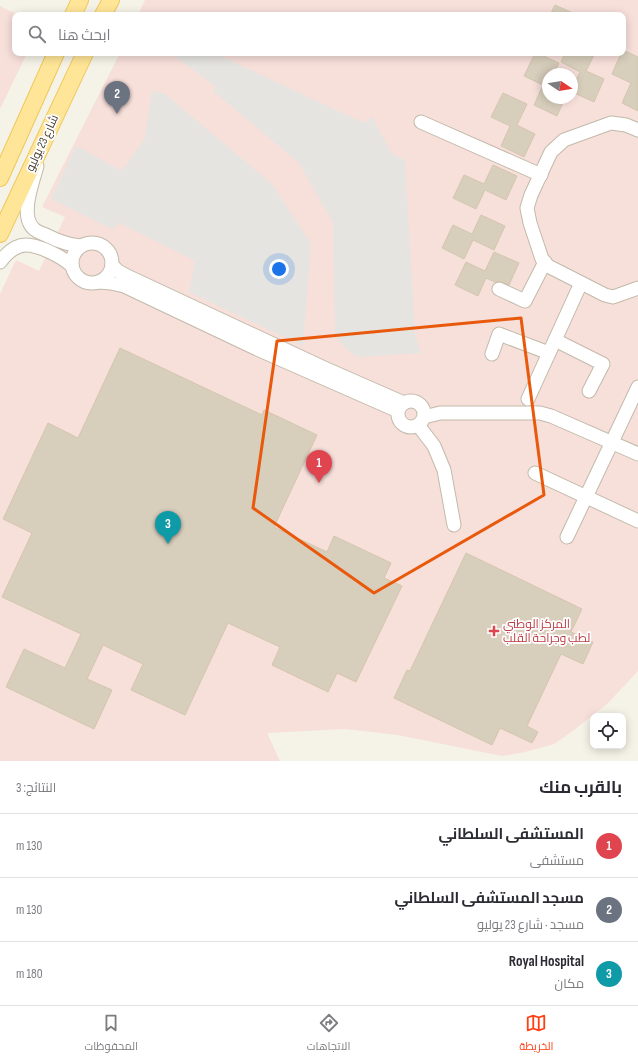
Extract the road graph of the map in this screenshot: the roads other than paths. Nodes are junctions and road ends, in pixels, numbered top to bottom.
1 (80, 0) edge
2 (111, 0) edge
3 (74, 12) edge
4 (105, 12) edge
5 (55, 56) edge
6 (84, 56) edge
7 (421, 122) dead end
8 (638, 130) edge
9 (47, 133) junction
10 (541, 175) junction
11 (0, 178) edge
12 (0, 234) edge
13 (81, 246) junction
14 (0, 262) edge
15 (545, 262) junction
16 (112, 265) junction
17 (72, 266) junction
18 (100, 282) junction
19 (581, 283) junction
20 (638, 288) edge
21 (499, 290) dead end
22 (555, 340) junction
23 (549, 353) junction
24 (492, 354) dead end
25 (589, 391) dead end
26 (637, 392) edge
27 (528, 399) dead end
28 (401, 407) junction
29 (421, 421) junction
30 (612, 442) junction
31 (638, 454) edge
32 (535, 473) dead end
33 (586, 497) junction
34 (638, 521) edge
35 (454, 525) dead end
36 (567, 537) dead end

1 - 3 main road
2 - 4 main road
5 - 11 main road, شارع 23 يوليو
6 - 9 main road, شارع 23 يوليو
7 - 10 street
8 - 10 street
9 - 12 main road, شارع 23 يوليو
9 - 13 street
10 - 15 street
13 - 16 street
13 - 17 street
14 - 17 street
15 - 19 street
15 - 21 street
16 - 18 street
16 - 28 street
17 - 18 street
18 - 28 street
19 - 20 street
19 - 22 street
22 - 23 street
22 - 25 street
23 - 24 street
23 - 27 street
26 - 30 street
28 - 29 street
28 - 29 street
29 - 30 street
29 - 35 street
30 - 31 street
30 - 33 street
32 - 33 street
33 - 34 street
33 - 36 street

